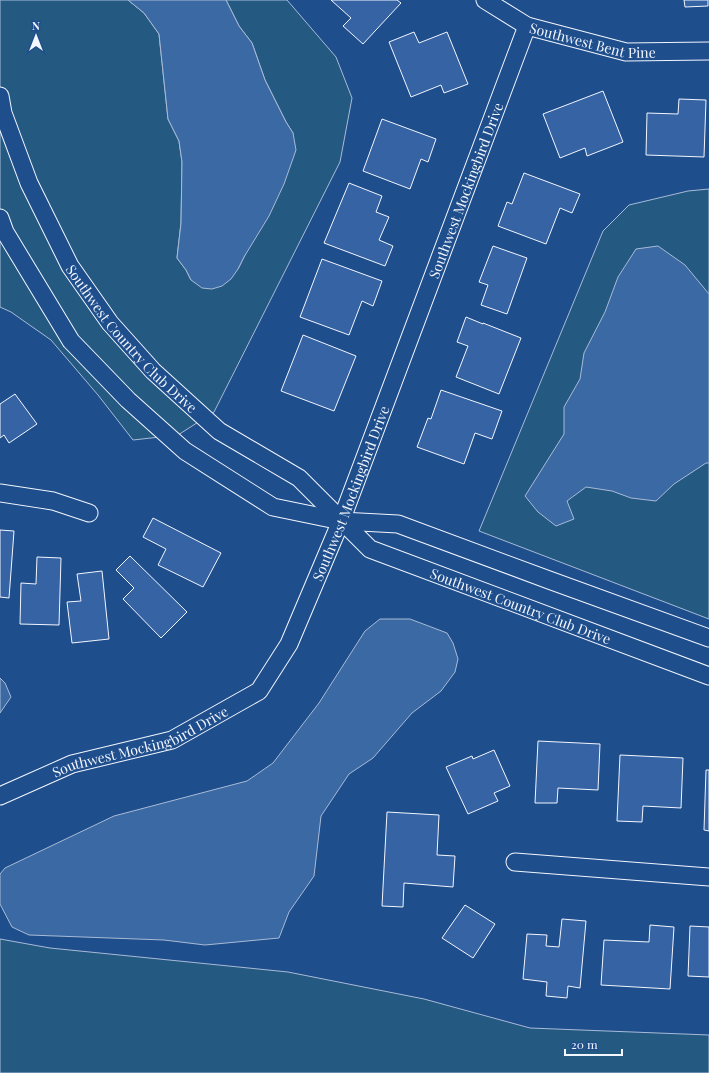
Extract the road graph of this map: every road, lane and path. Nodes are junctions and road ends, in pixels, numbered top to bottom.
1 (485, 0) edge
2 (527, 26) junction
3 (709, 51) edge
4 (0, 96) edge
5 (1, 114) edge
6 (0, 218) edge
7 (0, 493) edge
8 (89, 512) dead end
9 (341, 521) junction
10 (709, 638) edge
11 (709, 676) edge
12 (0, 796) edge
13 (515, 862) dead end
14 (709, 877) edge

1 - 2 street, Southwest Bent Pine
2 - 3 street, Southwest Bent Pine
2 - 9 street, Southwest Mockingbird Drive
4 - 5 street, Southwest Country Club Drive
5 - 9 street, Southwest Country Club Drive
6 - 9 street
7 - 8 street
9 - 10 street
9 - 11 street, Southwest Country Club Drive
9 - 12 street, Southwest Mockingbird Drive
13 - 14 street

